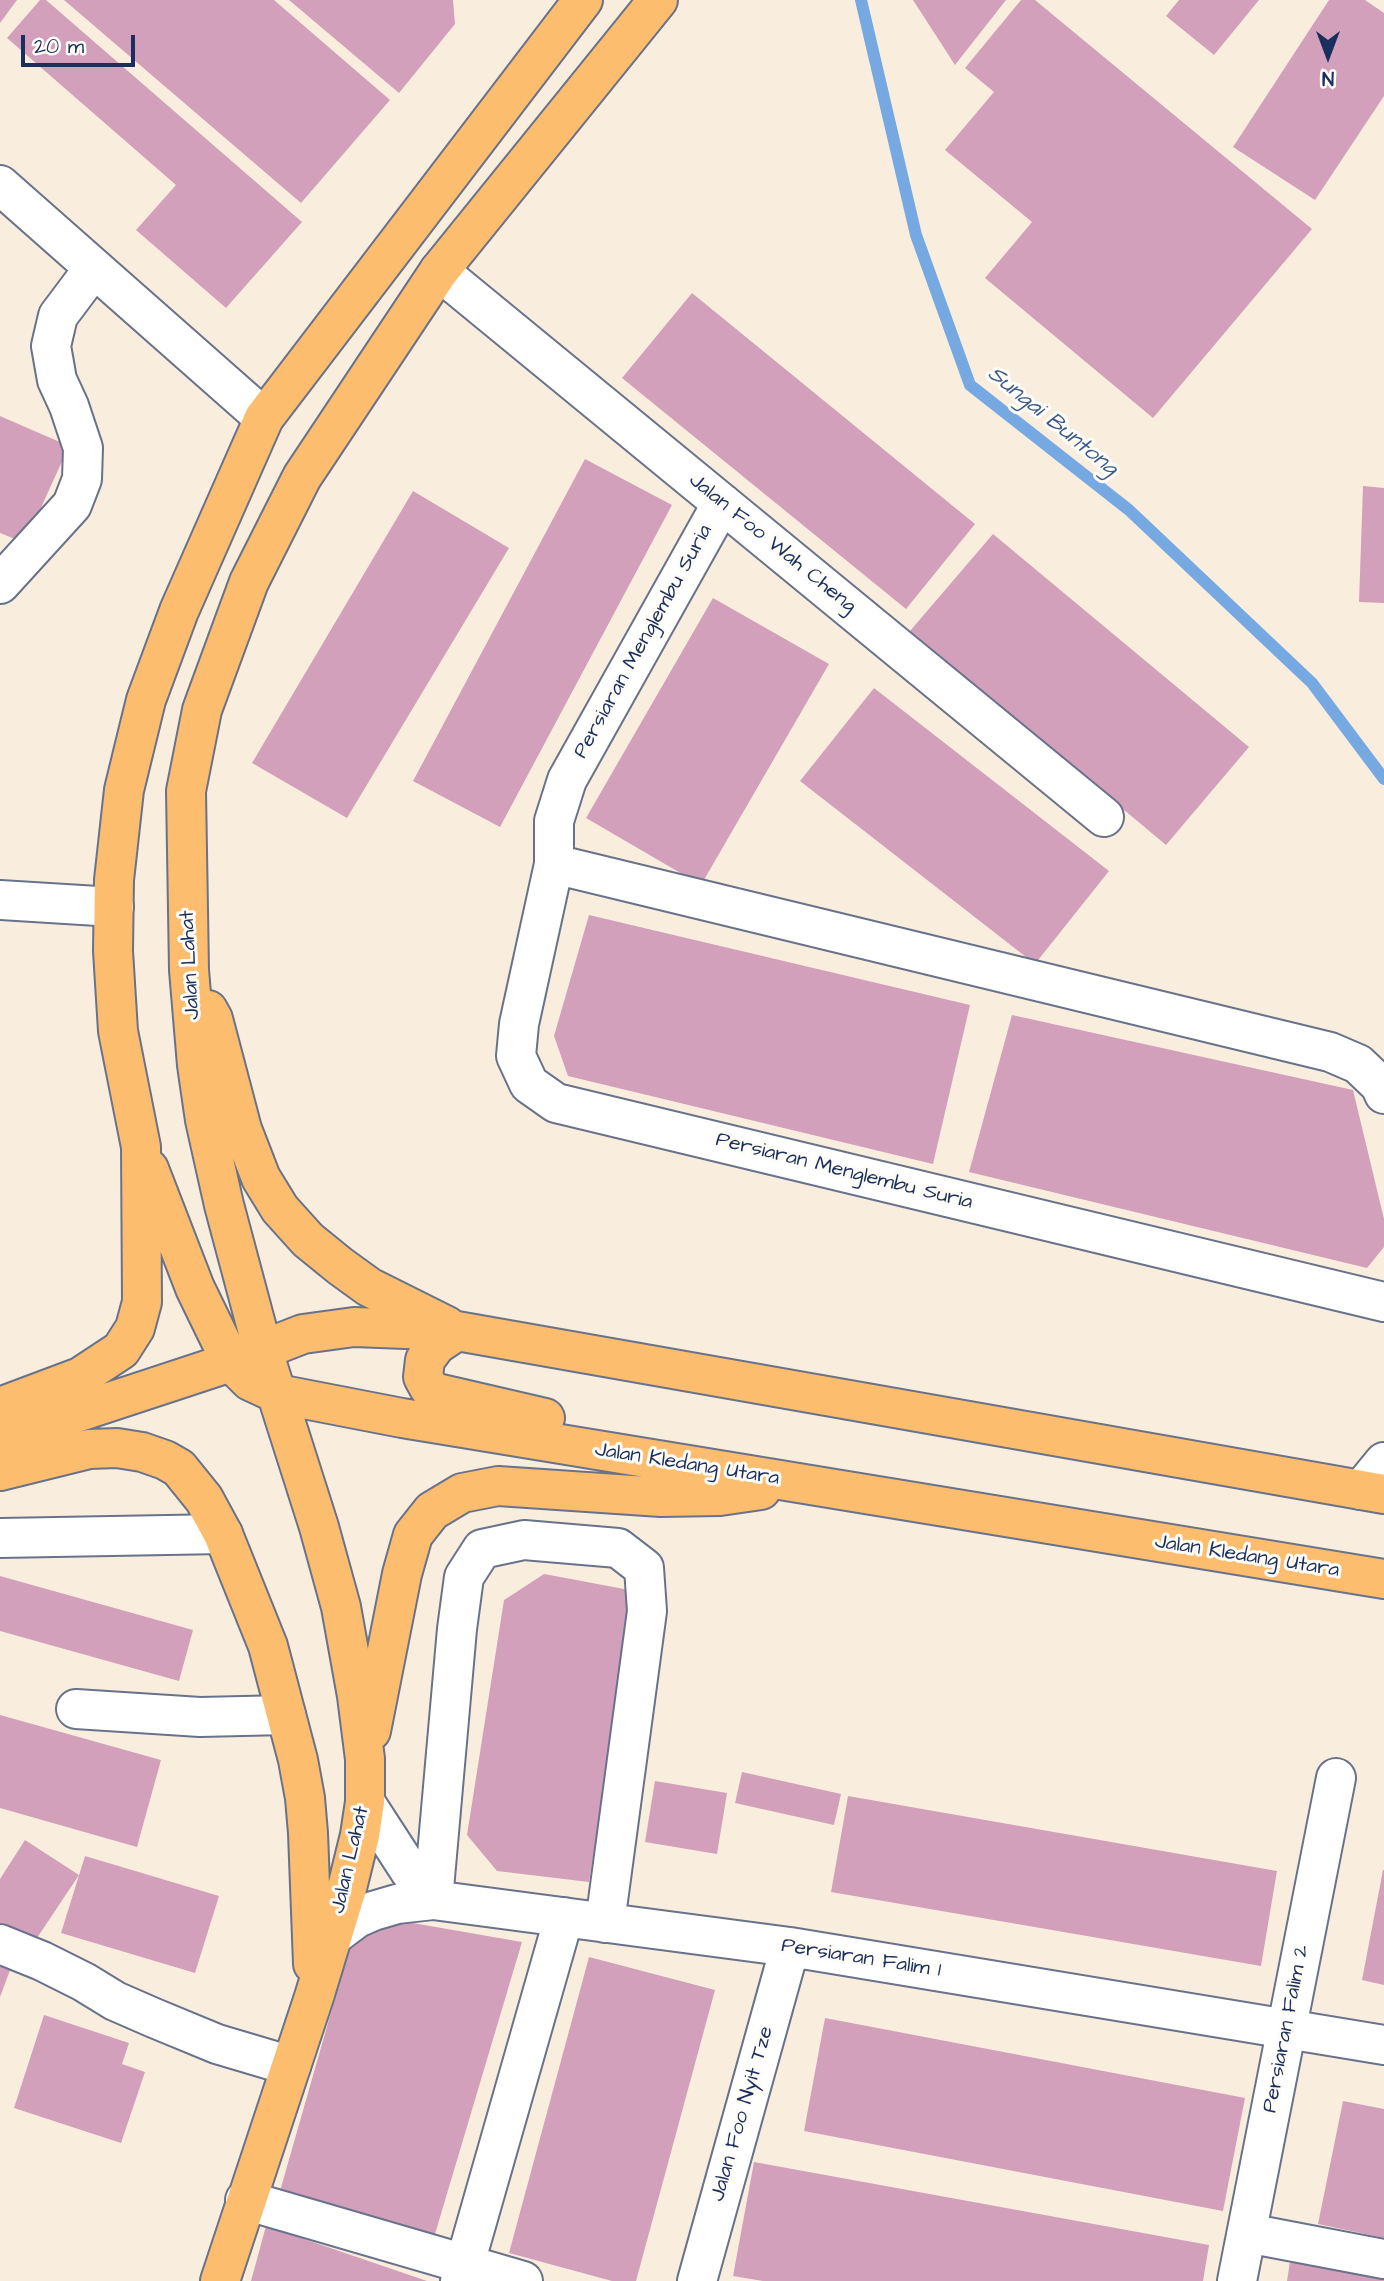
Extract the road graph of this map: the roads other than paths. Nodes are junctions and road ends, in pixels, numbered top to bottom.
1 (583, 0) edge
2 (658, 0) edge
3 (0, 185) edge
4 (94, 268) junction
5 (439, 271) junction
6 (264, 418) junction
7 (722, 503) junction
8 (0, 584) edge
9 (1104, 817) dead end
10 (554, 864) junction
11 (0, 901) edge
12 (114, 907) junction
13 (190, 970) junction
14 (1384, 1094) edge
15 (141, 1147) junction
16 (1384, 1302) edge
17 (457, 1331) junction
18 (247, 1356) junction
19 (278, 1394) junction
20 (0, 1407) edge
21 (0, 1438) edge
22 (656, 1460) junction
23 (0, 1471) edge
24 (1376, 1482) edge
25 (801, 1484) junction
26 (223, 1534) junction
27 (0, 1538) edge
28 (1384, 1579) edge
29 (76, 1709) dead end
30 (286, 1715) junction
31 (365, 1759) junction
32 (1336, 1778) dead end
33 (365, 1802) junction
34 (433, 1900) junction
35 (564, 1917) junction
36 (605, 1923) junction
37 (332, 1936) junction
38 (0, 1944) edge
39 (790, 1947) junction
40 (314, 1997) junction
41 (1287, 2029) junction
42 (1384, 2045) edge
43 (290, 2066) junction
44 (245, 2200) junction
45 (1247, 2232) junction
46 (1384, 2259) edge
47 (462, 2273) edge
48 (220, 2281) edge
49 (523, 2281) edge
50 (696, 2281) edge
51 (1237, 2281) edge

1 - 6 main road
2 - 5 main road, Jalan Lahat
3 - 4 street
4 - 6 street
4 - 8 street
5 - 7 street, Jalan Foo Wah Cheng
5 - 13 main road, Jalan Lahat
6 - 12 main road
7 - 9 street, Jalan Foo Wah Cheng
7 - 10 street, Persiaran Menglembu Suria
10 - 14 street
10 - 16 street, Persiaran Menglembu Suria
11 - 12 street
12 - 15 main road
13 - 17 main road
13 - 18 main road, Jalan Lahat
15 - 18 main road
15 - 20 main road
17 - 18 main road
17 - 22 main road
17 - 24 main road
18 - 19 main road, Jalan Lahat
18 - 21 main road
19 - 22 main road, Jalan Kledang Utara
19 - 31 main road, Jalan Lahat
22 - 25 main road, Jalan Kledang Utara
23 - 26 main road
25 - 28 main road, Jalan Kledang Utara
25 - 31 main road
26 - 27 street
26 - 30 main road
29 - 30 street
30 - 40 main road
31 - 33 main road, Jalan Lahat
32 - 41 street, Persiaran Falim 2
33 - 34 street
33 - 37 main road, Jalan Lahat
34 - 35 street, Persiaran Falim 1
34 - 36 street
34 - 37 street, Persiaran Falim 1
35 - 36 street, Persiaran Falim 1
35 - 47 street
36 - 39 street, Persiaran Falim 1
37 - 40 main road, Jalan Lahat
38 - 43 street
39 - 41 street, Persiaran Falim 1
39 - 50 street, Jalan Foo Nyit Tze
40 - 43 main road, Jalan Lahat
41 - 42 street, Persiaran Falim 1
41 - 45 street, Persiaran Falim 2
43 - 44 main road, Jalan Lahat
44 - 47 street
44 - 48 main road, Jalan Lahat
45 - 46 street
45 - 51 street, Persiaran Falim 2
47 - 49 street

